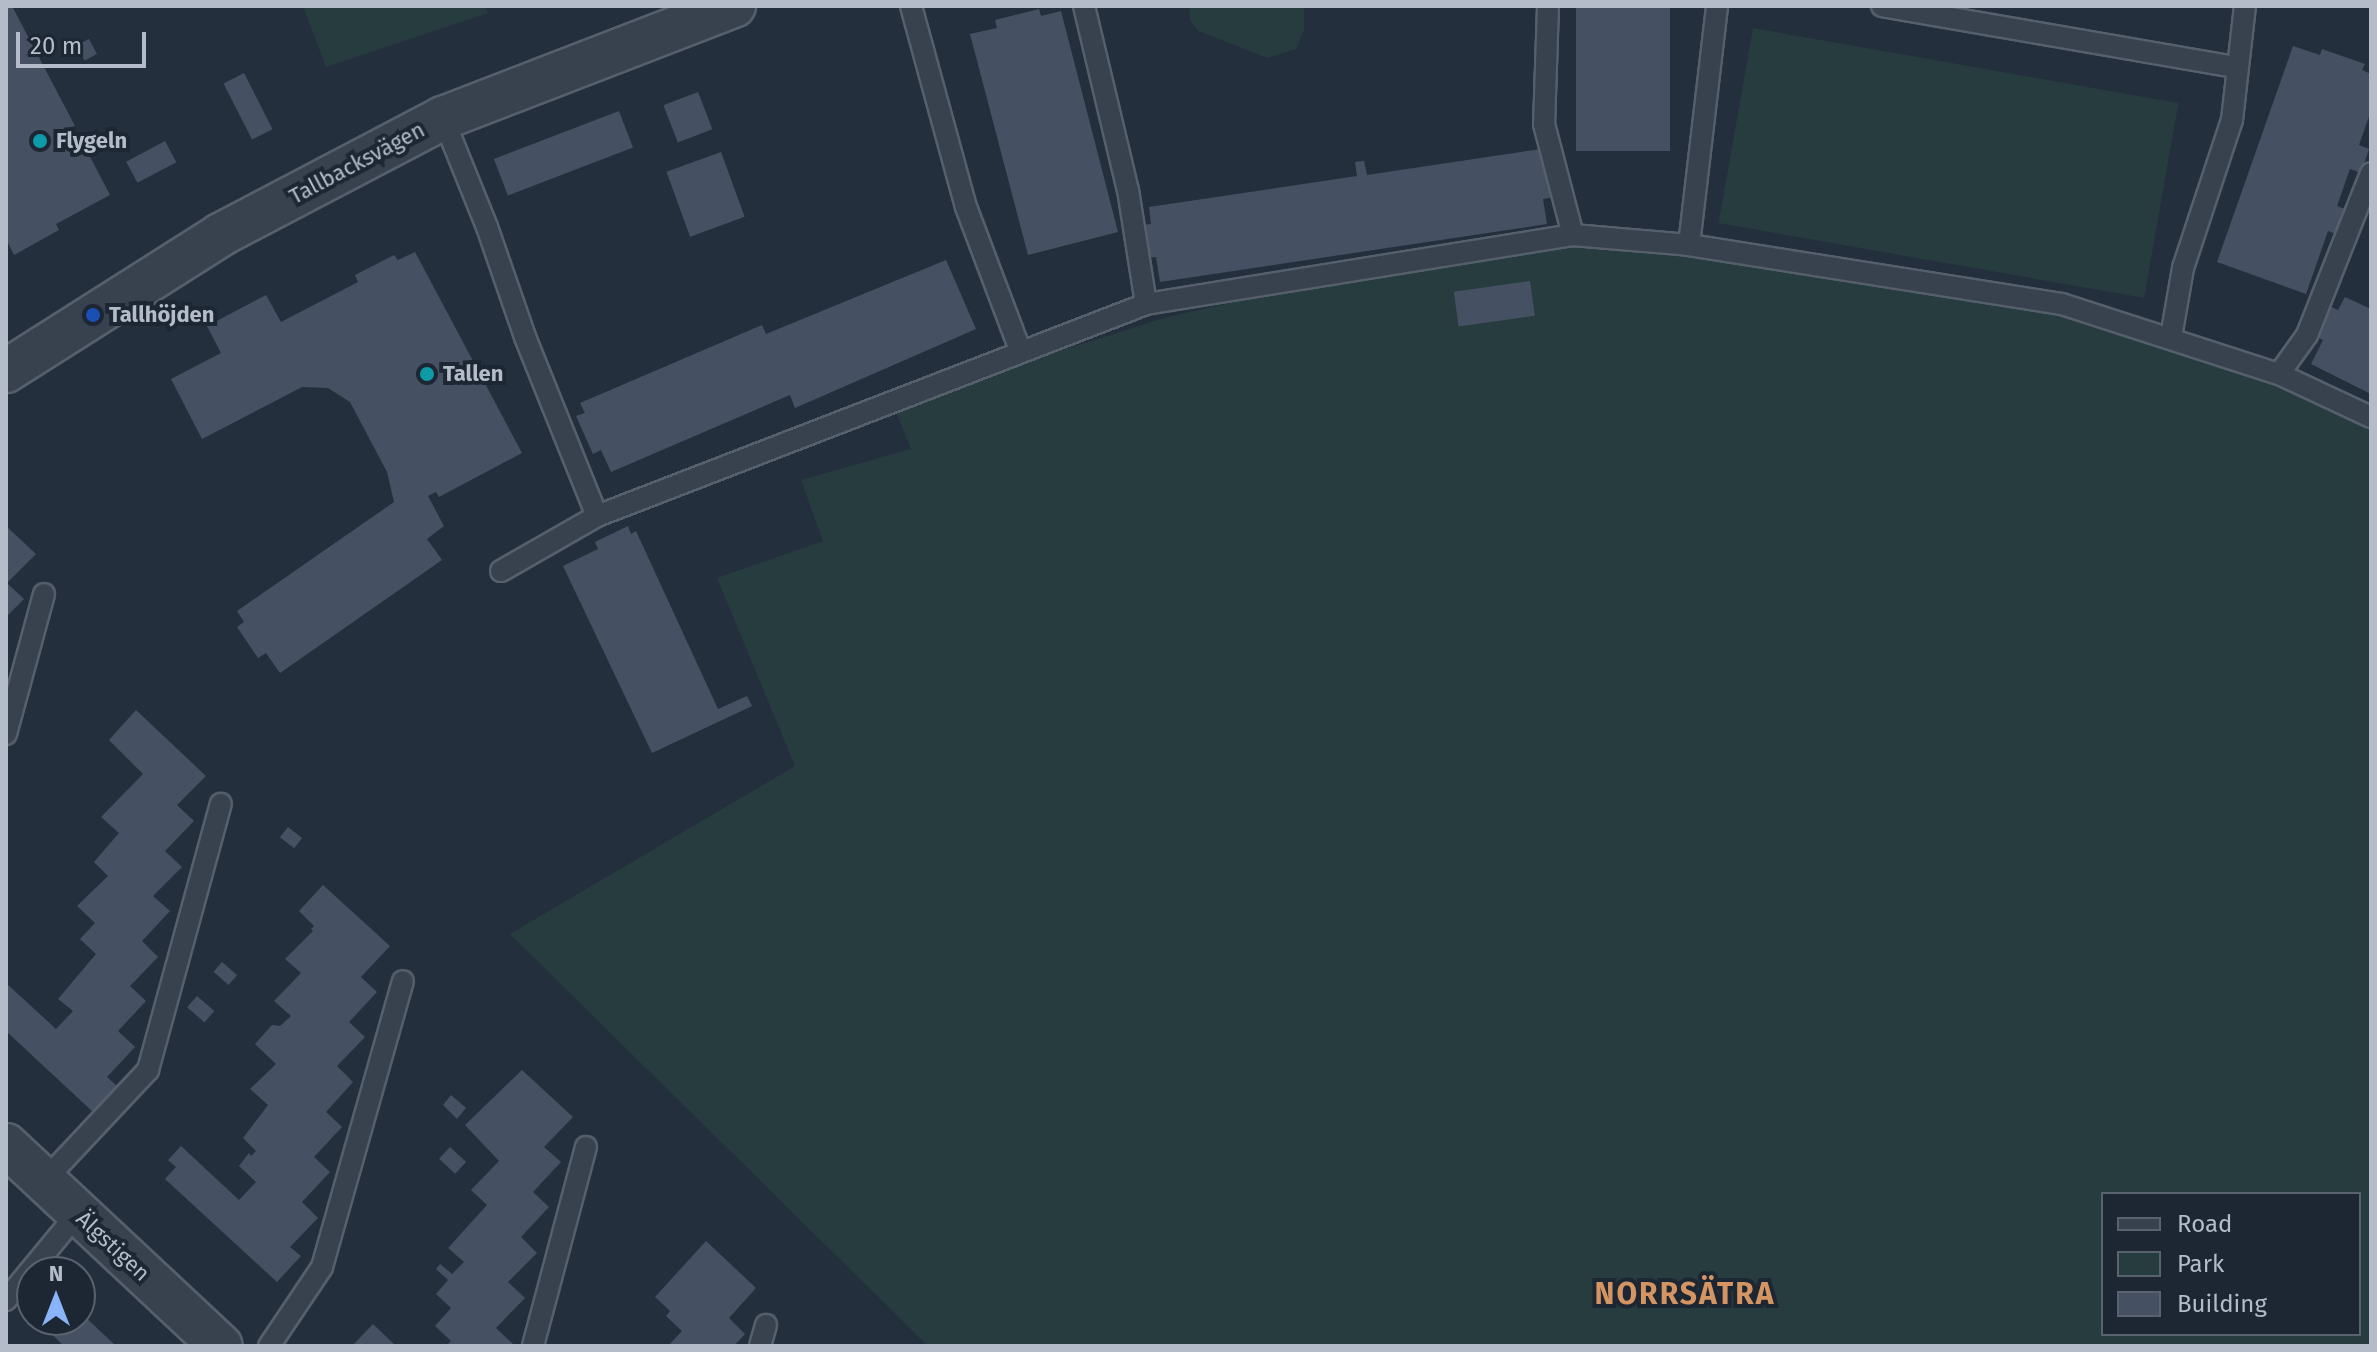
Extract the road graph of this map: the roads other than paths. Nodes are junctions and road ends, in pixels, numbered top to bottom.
1 (734, 6) edge
2 (911, 6) edge
3 (1084, 6) edge
4 (1548, 6) edge
5 (1717, 6) edge
6 (1882, 6) edge
7 (2245, 6) edge
8 (2236, 67) junction
9 (443, 118) junction
10 (2371, 173) edge
11 (1573, 235) junction
12 (1689, 245) junction
13 (1146, 304) junction
14 (2171, 337) junction
15 (1020, 350) junction
16 (6, 371) edge
17 (2279, 374) junction
18 (2371, 417) edge
19 (597, 516) junction
20 (501, 571) dead end
21 (44, 594) dead end
22 (6, 734) edge
23 (221, 804) dead end
24 (403, 981) dead end
25 (6, 1145) edge
26 (586, 1147) dead end
27 (43, 1182) junction
28 (78, 1213) junction
29 (6, 1300) edge
30 (766, 1325) dead end
31 (221, 1346) edge
32 (269, 1346) edge
33 (533, 1346) edge
34 (760, 1346) edge

1 - 9 street, Tallbacksvägen
2 - 15 lane
3 - 13 lane
4 - 11 lane
5 - 12 lane
6 - 8 lane
7 - 8 lane
8 - 14 lane
9 - 16 street, Tallbacksvägen
9 - 19 lane
10 - 17 lane
11 - 12 lane
11 - 13 lane
12 - 14 lane
13 - 15 lane
14 - 17 lane
15 - 19 lane
17 - 18 lane
19 - 20 lane
21 - 22 lane
23 - 27 lane
24 - 32 lane
25 - 27 street, Älgstigen
26 - 33 lane
27 - 28 street, Älgstigen
28 - 29 lane
28 - 31 street, Älgstigen
30 - 34 lane

